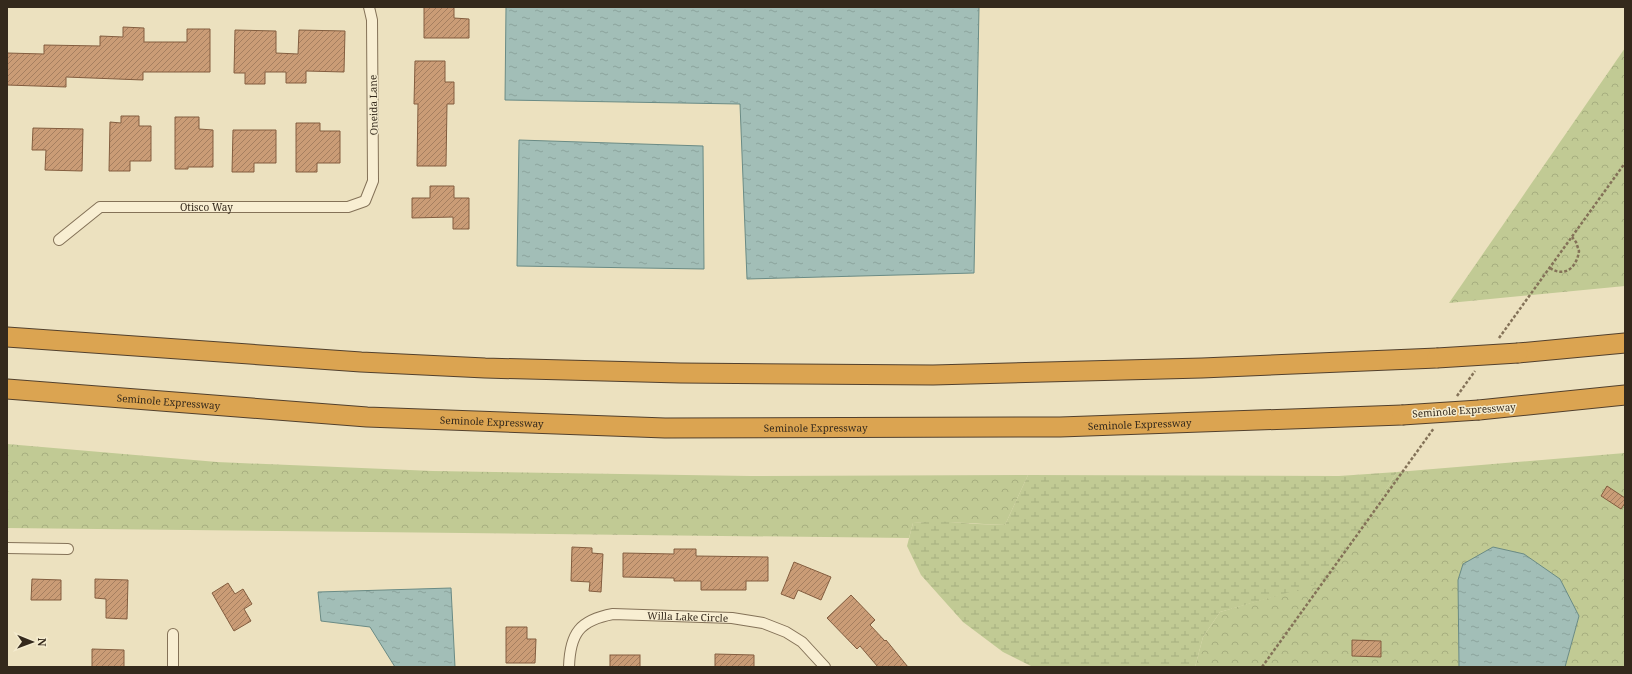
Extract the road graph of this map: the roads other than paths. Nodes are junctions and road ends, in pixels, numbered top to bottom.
1 (369, 7) edge
2 (365, 201) joint
3 (58, 240) dead end
4 (7, 337) edge
5 (1625, 343) edge
6 (7, 389) edge
7 (1625, 395) edge
8 (7, 548) edge
9 (68, 549) dead end
10 (173, 634) dead end
11 (173, 667) edge
12 (570, 667) edge
13 (825, 667) edge

1 - 2 street, Oneida Lane
2 - 3 street, Otisco Way
4 - 5 highway, bridge
6 - 7 highway, Seminole Expressway, bridge
8 - 9 street
10 - 11 street
12 - 13 street, Willa Lake Circle

